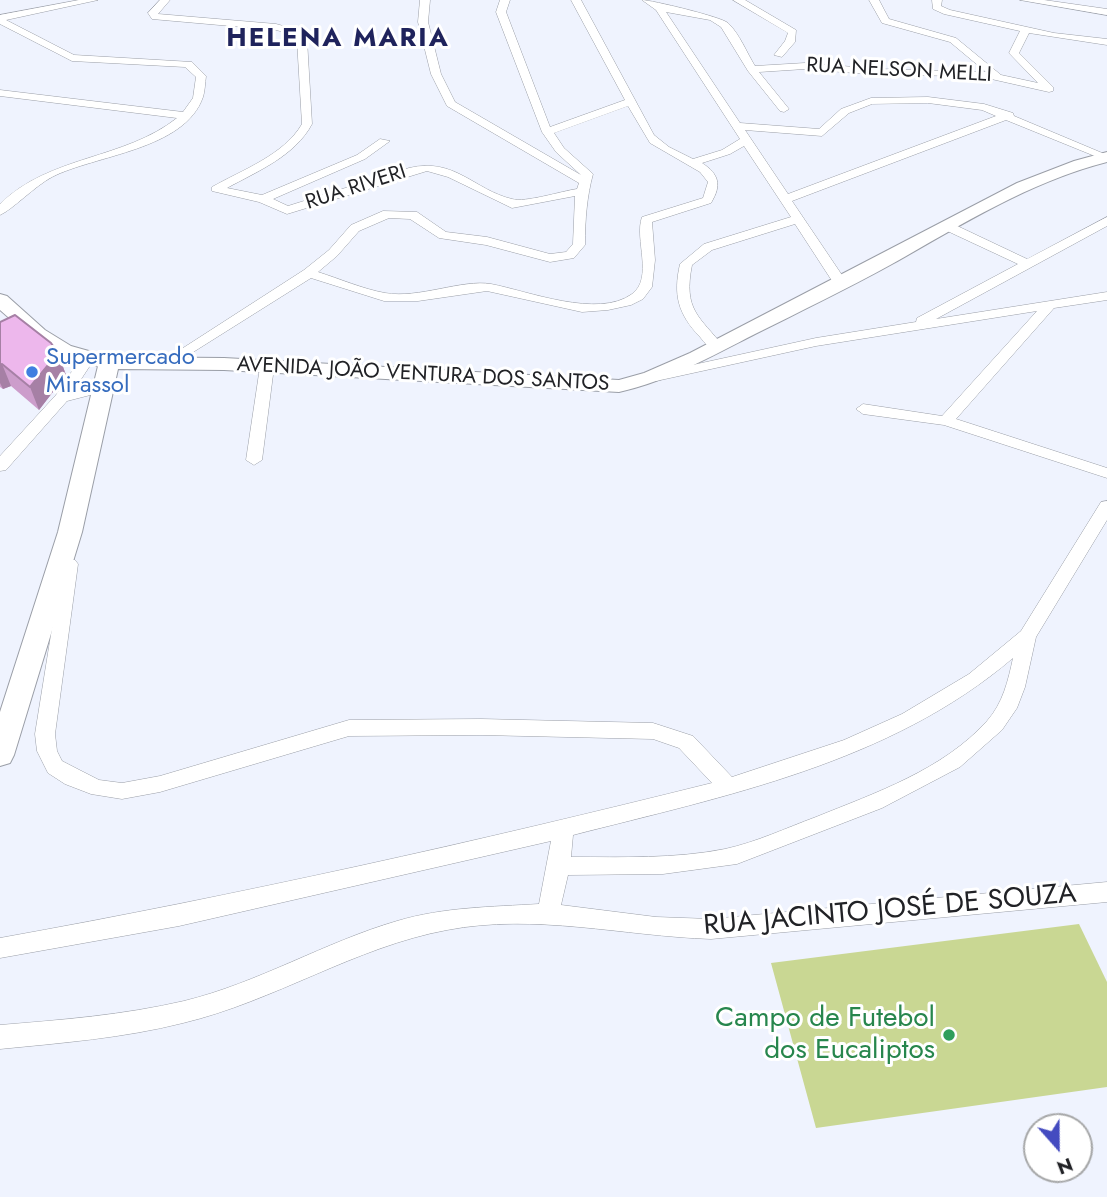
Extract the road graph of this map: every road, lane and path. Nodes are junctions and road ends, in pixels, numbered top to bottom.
1 (93, 0) edge
2 (165, 0) edge
3 (425, 0) edge
4 (505, 0) edge
5 (576, 0) edge
6 (647, 0) edge
7 (738, 0) edge
8 (767, 0) edge
9 (874, 0) edge
10 (937, 0) edge
11 (1025, 0) edge
12 (659, 8) junction
13 (1107, 12) edge
14 (770, 17) junction
15 (0, 19) edge
16 (1026, 29) junction
17 (1107, 42) edge
18 (779, 55) dead end
19 (752, 69) junction
20 (997, 76) junction
21 (0, 93) edge
22 (629, 102) junction
23 (784, 109) dead end
24 (1009, 115) junction
25 (187, 116) junction
26 (738, 126) junction
27 (547, 132) junction
28 (747, 140) junction
29 (384, 141) dead end
30 (1106, 157) edge
31 (693, 162) junction
32 (585, 187) junction
33 (263, 199) junction
34 (785, 199) junction
35 (0, 211) edge
36 (797, 219) junction
37 (1107, 220) edge
38 (947, 226) junction
39 (1026, 262) junction
40 (309, 273) junction
41 (841, 284) junction
42 (1107, 296) edge
43 (0, 300) edge
44 (1048, 307) junction
45 (912, 326) junction
46 (718, 347) junction
47 (98, 360) junction
48 (172, 362) junction
49 (267, 367) junction
50 (649, 379) junction
51 (101, 388) junction
52 (62, 398) junction
53 (863, 408) dead end
54 (946, 421) junction
55 (254, 460) dead end
56 (0, 466) edge
57 (1107, 473) edge
58 (1107, 506) edge
59 (70, 532) junction
60 (1027, 636) junction
61 (1, 747) edge
62 (728, 787) junction
63 (563, 829) junction
64 (559, 866) junction
65 (1107, 892) edge
66 (548, 913) junction
67 (0, 948) edge
68 (0, 1037) edge

1 - 15 street
2 - 33 street
3 - 32 street
4 - 27 street
5 - 22 street
6 - 12 street
7 - 14 street
8 - 14 street
9 - 20 street
10 - 16 street
11 - 13 street
12 - 19 street
12 - 26 street
14 - 18 street
15 - 25 street
16 - 17 street
16 - 20 street, RUA NELSON MELLI
19 - 20 street, RUA NELSON MELLI
19 - 23 street
21 - 25 street
22 - 27 street
22 - 31 street
24 - 26 street
24 - 30 street
24 - 34 street
25 - 35 street
26 - 28 street
27 - 32 street
28 - 31 street
28 - 34 street
29 - 33 street
30 - 38 main road, AVENIDA JOÃO VENTURA DOS SANTOS
31 - 40 street
32 - 33 street, RUA RIVERI
32 - 40 street
34 - 36 street
36 - 41 street
36 - 46 street
37 - 39 street
38 - 39 street
38 - 41 main road, AVENIDA JOÃO VENTURA DOS SANTOS
39 - 45 street
40 - 48 street
41 - 46 main road, AVENIDA JOÃO VENTURA DOS SANTOS
42 - 44 street
43 - 47 main road, AVENIDA JOÃO VENTURA DOS SANTOS
44 - 45 street
44 - 54 street
45 - 50 street
46 - 50 main road, AVENIDA JOÃO VENTURA DOS SANTOS
47 - 48 main road, AVENIDA JOÃO VENTURA DOS SANTOS
47 - 51 main road
47 - 52 street
48 - 49 main road, AVENIDA JOÃO VENTURA DOS SANTOS
49 - 50 main road, AVENIDA JOÃO VENTURA DOS SANTOS
49 - 55 street
51 - 52 street
51 - 59 main road
52 - 56 street
53 - 54 street
54 - 57 street
58 - 60 street
59 - 61 main road
59 - 62 street
60 - 62 street
60 - 64 street
62 - 63 street
63 - 64 street
63 - 67 street
64 - 66 street
65 - 66 street, RUA JACINTO JOSÉ DE SOUZA
66 - 68 street, RUA JACINTO JOSÉ DE SOUZA

